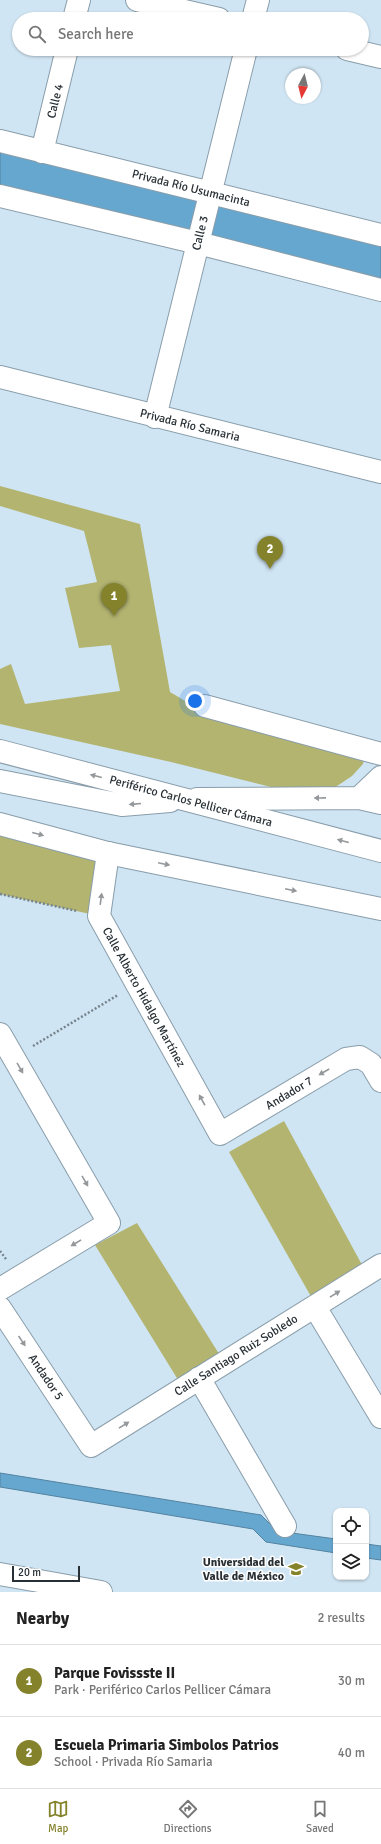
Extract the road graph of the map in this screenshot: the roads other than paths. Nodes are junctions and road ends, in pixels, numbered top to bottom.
1 (79, 0) edge
2 (137, 0) edge
3 (258, 0) edge
4 (76, 12) edge
5 (189, 12) edge
6 (255, 12) edge
7 (369, 54) edge
8 (65, 56) edge
9 (244, 56) edge
10 (381, 57) edge
11 (0, 142) edge
12 (42, 152) junction
13 (211, 192) junction
14 (0, 196) edge
15 (381, 235) edge
16 (198, 243) junction
17 (381, 290) edge
18 (0, 377) edge
19 (155, 417) junction
20 (381, 472) edge
21 (205, 706) dead end
22 (0, 751) edge
23 (381, 754) edge
24 (381, 777) edge
25 (0, 781) edge
26 (359, 798) junction
27 (188, 799) junction
28 (381, 803) edge
29 (0, 824) edge
30 (381, 851) edge
31 (108, 853) junction
32 (381, 909) edge
33 (0, 1034) edge
34 (381, 1081) edge
35 (220, 1134) joint
36 (381, 1266) edge
37 (0, 1289) edge
38 (315, 1307) junction
39 (0, 1308) edge
40 (199, 1378) junction
41 (381, 1417) edge
42 (91, 1446) joint
43 (285, 1526) dead end
44 (2, 1580) edge
45 (101, 1592) edge

1 - 4 street
2 - 5 street
3 - 6 street
7 - 10 street
8 - 12 street, Calle 4
9 - 13 street, Calle 3
11 - 12 street, Privada Río Usumacinta
12 - 13 street, Privada Río Usumacinta
13 - 15 street, Privada Río Usumacinta
13 - 16 street, Calle 3
14 - 16 street
16 - 17 street
16 - 19 street, Calle 3
18 - 19 street, Privada Río Samaria
19 - 20 street, Privada Río Samaria
21 - 23 street
27 -> 22 street, Periférico Carlos Pellicer Cámara
24 - 26 street
27 -> 25 street
26 -> 27 street
26 - 28 street
30 -> 27 street, Periférico Carlos Pellicer Cámara
29 -> 31 street
31 -> 32 street
35 -> 31 street, Calle Alberto Hidalgo Martínez
33 -> 37 street
34 -> 35 street, Andador 7
38 -> 36 street, Calle Santiago Ruiz Sobledo
38 - 40 street, Calle Santiago Ruiz Sobledo
38 - 41 street
39 -> 42 street, Andador 5
42 -> 40 street, Calle Santiago Ruiz Sobledo
40 - 43 street
44 - 45 street

